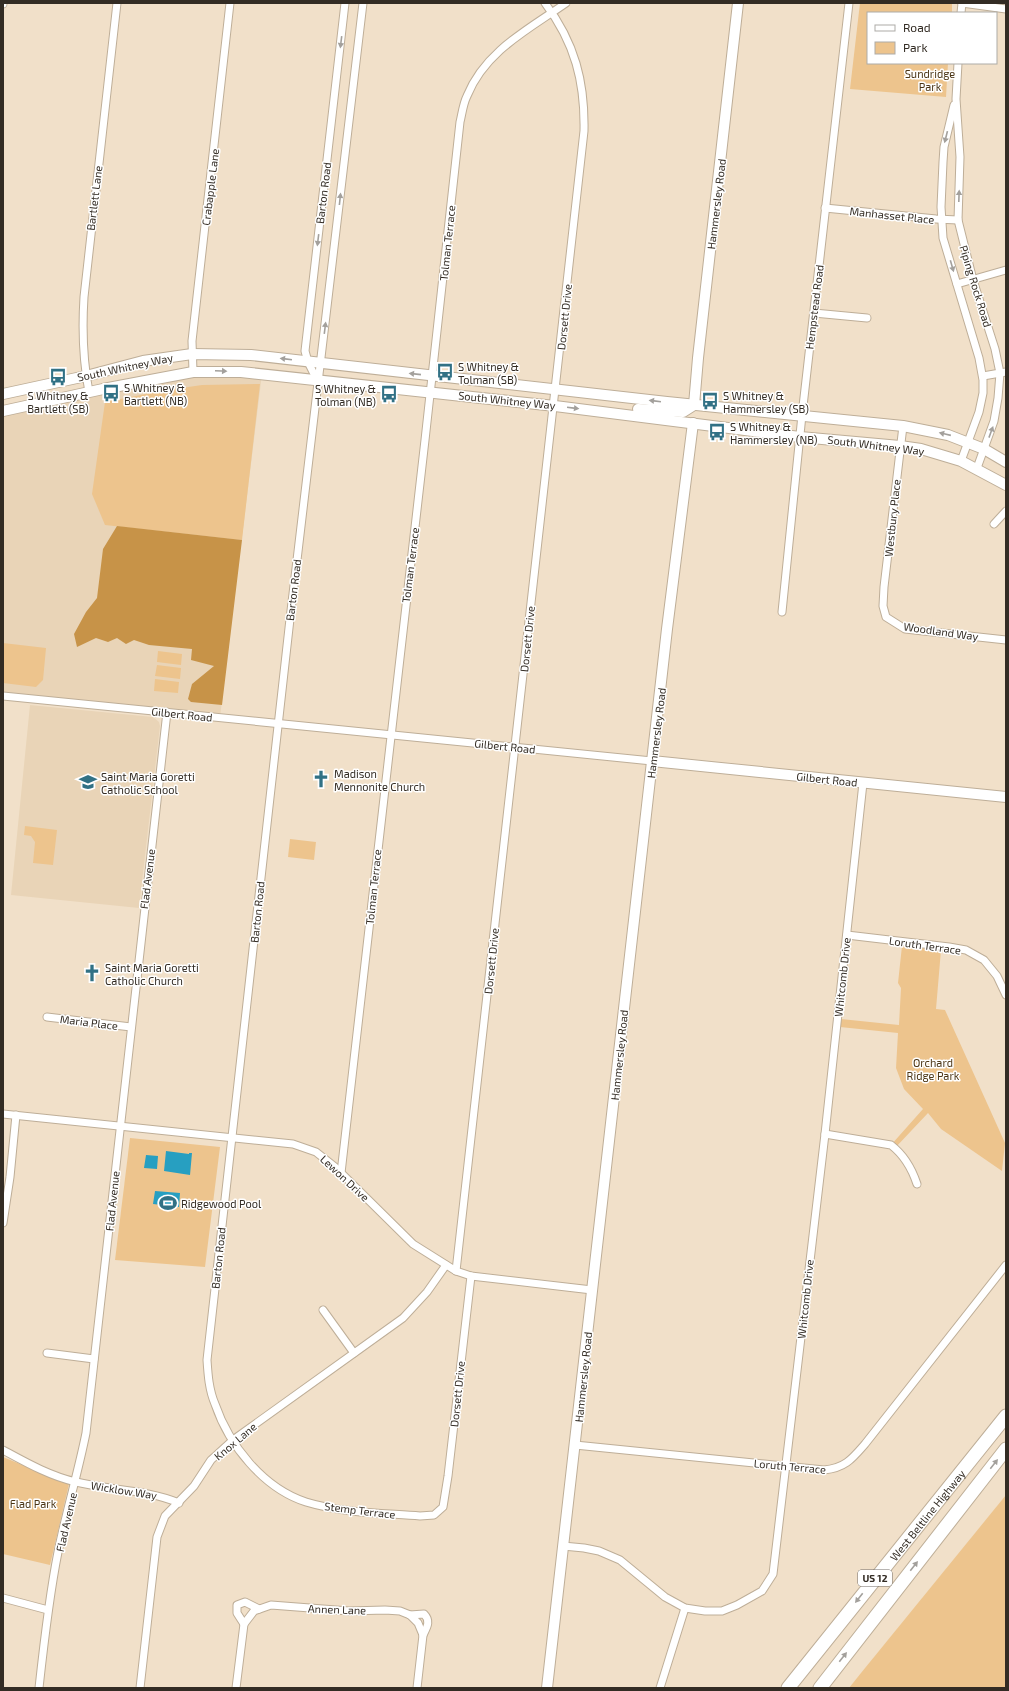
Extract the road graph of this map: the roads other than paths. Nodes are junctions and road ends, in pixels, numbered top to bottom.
1 (117, 3) edge
2 (230, 3) edge
3 (345, 3) edge
4 (363, 3) edge
5 (545, 3) edge
6 (566, 3) edge
7 (738, 3) edge
8 (849, 3) edge
9 (962, 3) edge
10 (1006, 9) edge
11 (552, 13) junction
12 (958, 64) edge
13 (956, 99) junction
14 (825, 208) junction
15 (942, 220) junction
16 (958, 220) junction
17 (1006, 270) edge
18 (973, 280) junction
19 (957, 284) junction
20 (814, 313) junction
21 (868, 318) dead end
22 (192, 354) junction
23 (308, 362) junction
24 (321, 363) junction
25 (193, 372) junction
26 (1003, 372) edge
27 (86, 376) junction
28 (432, 376) junction
29 (983, 376) junction
30 (318, 380) junction
31 (556, 389) junction
32 (89, 392) junction
33 (430, 392) junction
34 (3, 394) edge
35 (694, 405) junction
36 (554, 406) junction
37 (595, 410) junction
38 (3, 411) edge
39 (802, 416) junction
40 (693, 423) junction
41 (902, 426) junction
42 (800, 436) junction
43 (968, 442) junction
44 (900, 446) junction
45 (984, 449) junction
46 (961, 461) junction
47 (1006, 462) edge
48 (977, 468) junction
49 (1006, 485) edge
50 (1006, 511) edge
51 (994, 524) dead end
52 (884, 610) joint
53 (782, 612) dead end
54 (1006, 640) edge
55 (3, 696) edge
56 (167, 712) junction
57 (278, 723) junction
58 (390, 735) junction
59 (515, 748) junction
60 (652, 761) junction
61 (863, 783) junction
62 (1006, 797) edge
63 (847, 935) junction
64 (1006, 995) edge
65 (47, 1017) dead end
66 (131, 1027) junction
67 (3, 1114) edge
68 (16, 1116) junction
69 (120, 1126) junction
70 (825, 1134) junction
71 (232, 1138) junction
72 (341, 1173) junction
73 (917, 1184) dead end
74 (3, 1223) edge
75 (446, 1265) junction
76 (1006, 1266) edge
77 (456, 1271) junction
78 (471, 1276) junction
79 (592, 1290) junction
80 (323, 1310) dead end
81 (47, 1353) dead end
82 (354, 1353) junction
83 (94, 1359) junction
84 (1006, 1410) edge
85 (1006, 1416) edge
86 (233, 1440) junction
87 (575, 1445) junction
88 (1006, 1449) edge
89 (3, 1450) edge
90 (787, 1466) junction
91 (962, 1470) junction
92 (75, 1482) junction
93 (179, 1502) junction
94 (439, 1511) joint
95 (564, 1546) junction
96 (3, 1598) edge
97 (259, 1608) junction
98 (685, 1608) junction
99 (48, 1610) junction
100 (410, 1615) junction
101 (244, 1624) junction
102 (421, 1632) junction
103 (39, 1688) edge
104 (140, 1688) edge
105 (236, 1688) edge
106 (417, 1688) edge
107 (547, 1688) edge
108 (660, 1688) edge
109 (788, 1688) edge
110 (820, 1688) edge

1 - 27 street, Bartlett Lane
2 - 22 street, Crabapple Lane
3 -> 23 street, Barton Road
24 -> 4 street, Barton Road
5 - 11 street, Dorsett Drive
6 - 11 street, Tolman Terrace
7 - 35 main road, Hammersley Road
8 - 14 street, Hempstead Road
9 - 10 street
11 - 28 street, Tolman Terrace
11 - 31 street, Dorsett Drive
12 - 13 street, Piping Rock Road
13 -> 15 street, Piping Rock Road
16 -> 13 street, Piping Rock Road
14 - 15 street, Manhasset Place
14 - 20 street, Hempstead Road
15 - 16 street, Manhasset Place
15 -> 19 street, Piping Rock Road
16 - 18 street, Piping Rock Road
17 - 18 street
18 - 19 street
18 - 26 street, Piping Rock Road
19 - 29 street, Piping Rock Road
20 - 21 street
20 - 39 street, Hempstead Road
23 -> 22 main road, South Whitney Way
22 - 25 street, Crabapple Lane
22 - 27 main road, South Whitney Way
23 - 24 main road, South Whitney Way
23 - 30 street, Barton Road
28 -> 24 main road, South Whitney Way
24 - 30 street, Barton Road
25 -> 30 main road, South Whitney Way
25 - 32 main road, South Whitney Way
26 - 29 street
45 -> 26 street, Piping Rock Road
27 - 32 street, Bartlett Lane
27 - 34 main road, South Whitney Way
28 - 31 main road, South Whitney Way
28 - 33 street, Tolman Terrace
29 - 43 street, Piping Rock Road
30 - 33 main road, South Whitney Way
30 - 57 street, Barton Road
35 -> 31 main road, South Whitney Way
31 - 36 street, Dorsett Drive
32 - 38 main road, South Whitney Way
33 - 36 main road, South Whitney Way
33 - 58 street, Tolman Terrace
35 - 37 main road
35 - 39 main road, South Whitney Way
36 -> 37 main road, South Whitney Way
36 - 59 street, Dorsett Drive
37 - 40 main road, South Whitney Way
39 - 41 main road, South Whitney Way
39 - 42 street, Hempstead Road
40 - 42 main road, South Whitney Way
40 - 60 main road, Hammersley Road
43 -> 41 main road, South Whitney Way
41 - 44 street, Westbury Place
42 - 44 main road, South Whitney Way
42 - 53 street, Hempstead Road
43 - 45 main road, South Whitney Way
43 - 46 street, Piping Rock Road
44 - 46 main road, South Whitney Way
44 - 52 street, Westbury Place
45 - 47 main road, South Whitney Way
45 - 48 street, Piping Rock Road
46 - 48 main road, South Whitney Way
48 - 49 main road, South Whitney Way
50 - 51 street
52 - 54 street, Woodland Way
55 - 56 street, Gilbert Road
56 - 57 street, Gilbert Road
56 - 66 street, Flad Avenue
57 - 58 street, Gilbert Road
57 - 71 street, Barton Road
58 - 59 street, Gilbert Road
58 - 72 street, Tolman Terrace
59 - 60 street, Gilbert Road
59 - 77 street, Dorsett Drive
60 - 61 main road, Gilbert Road
60 - 79 main road, Hammersley Road
61 - 62 main road, Gilbert Road
61 - 63 street, Whitcomb Drive
63 - 64 street, Loruth Terrace
63 - 70 street, Whitcomb Drive
65 - 66 street, Maria Place
66 - 69 street, Flad Avenue
67 - 68 street, Lewon Drive
68 - 69 street, Lewon Drive
68 - 74 street
69 - 71 street, Lewon Drive
69 - 83 street, Flad Avenue
70 - 73 street
70 - 90 street, Whitcomb Drive
71 - 72 street, Lewon Drive
71 - 86 street, Barton Road
72 - 75 street, Lewon Drive
75 - 77 street, Lewon Drive
75 - 82 street, Knox Lane
76 - 90 street, Loruth Terrace
77 - 78 street, Lewon Drive
78 - 79 street, Lewon Drive
78 - 94 street, Dorsett Drive
79 - 87 main road, Hammersley Road
80 - 82 street
81 - 83 street
82 - 86 street, Knox Lane
83 - 92 street, Flad Avenue
84 - 91 highway
85 - 91 highway, West Beltline Highway / US 12
86 - 93 street, Knox Lane
86 - 94 street, Stemp Terrace
87 - 90 street, Loruth Terrace
87 - 95 main road, Hammersley Road
110 -> 88 highway, West Beltline Highway / US 12
89 - 92 street, Wicklow Way
90 - 98 street, Whitcomb Drive
91 -> 109 highway, West Beltline Highway / US 12
92 - 93 street, Wicklow Way
92 - 99 street, Flad Avenue
93 - 104 street, Knox Lane
95 - 98 street, Whitcomb Drive
95 - 107 main road, Hammersley Road
96 - 99 street
97 - 100 street, Annen Lane
97 - 101 street
97 - 101 street
98 - 108 street
99 - 103 street, Flad Avenue
100 - 102 street
100 - 102 street, Annen Lane
101 - 105 street
102 - 106 street

